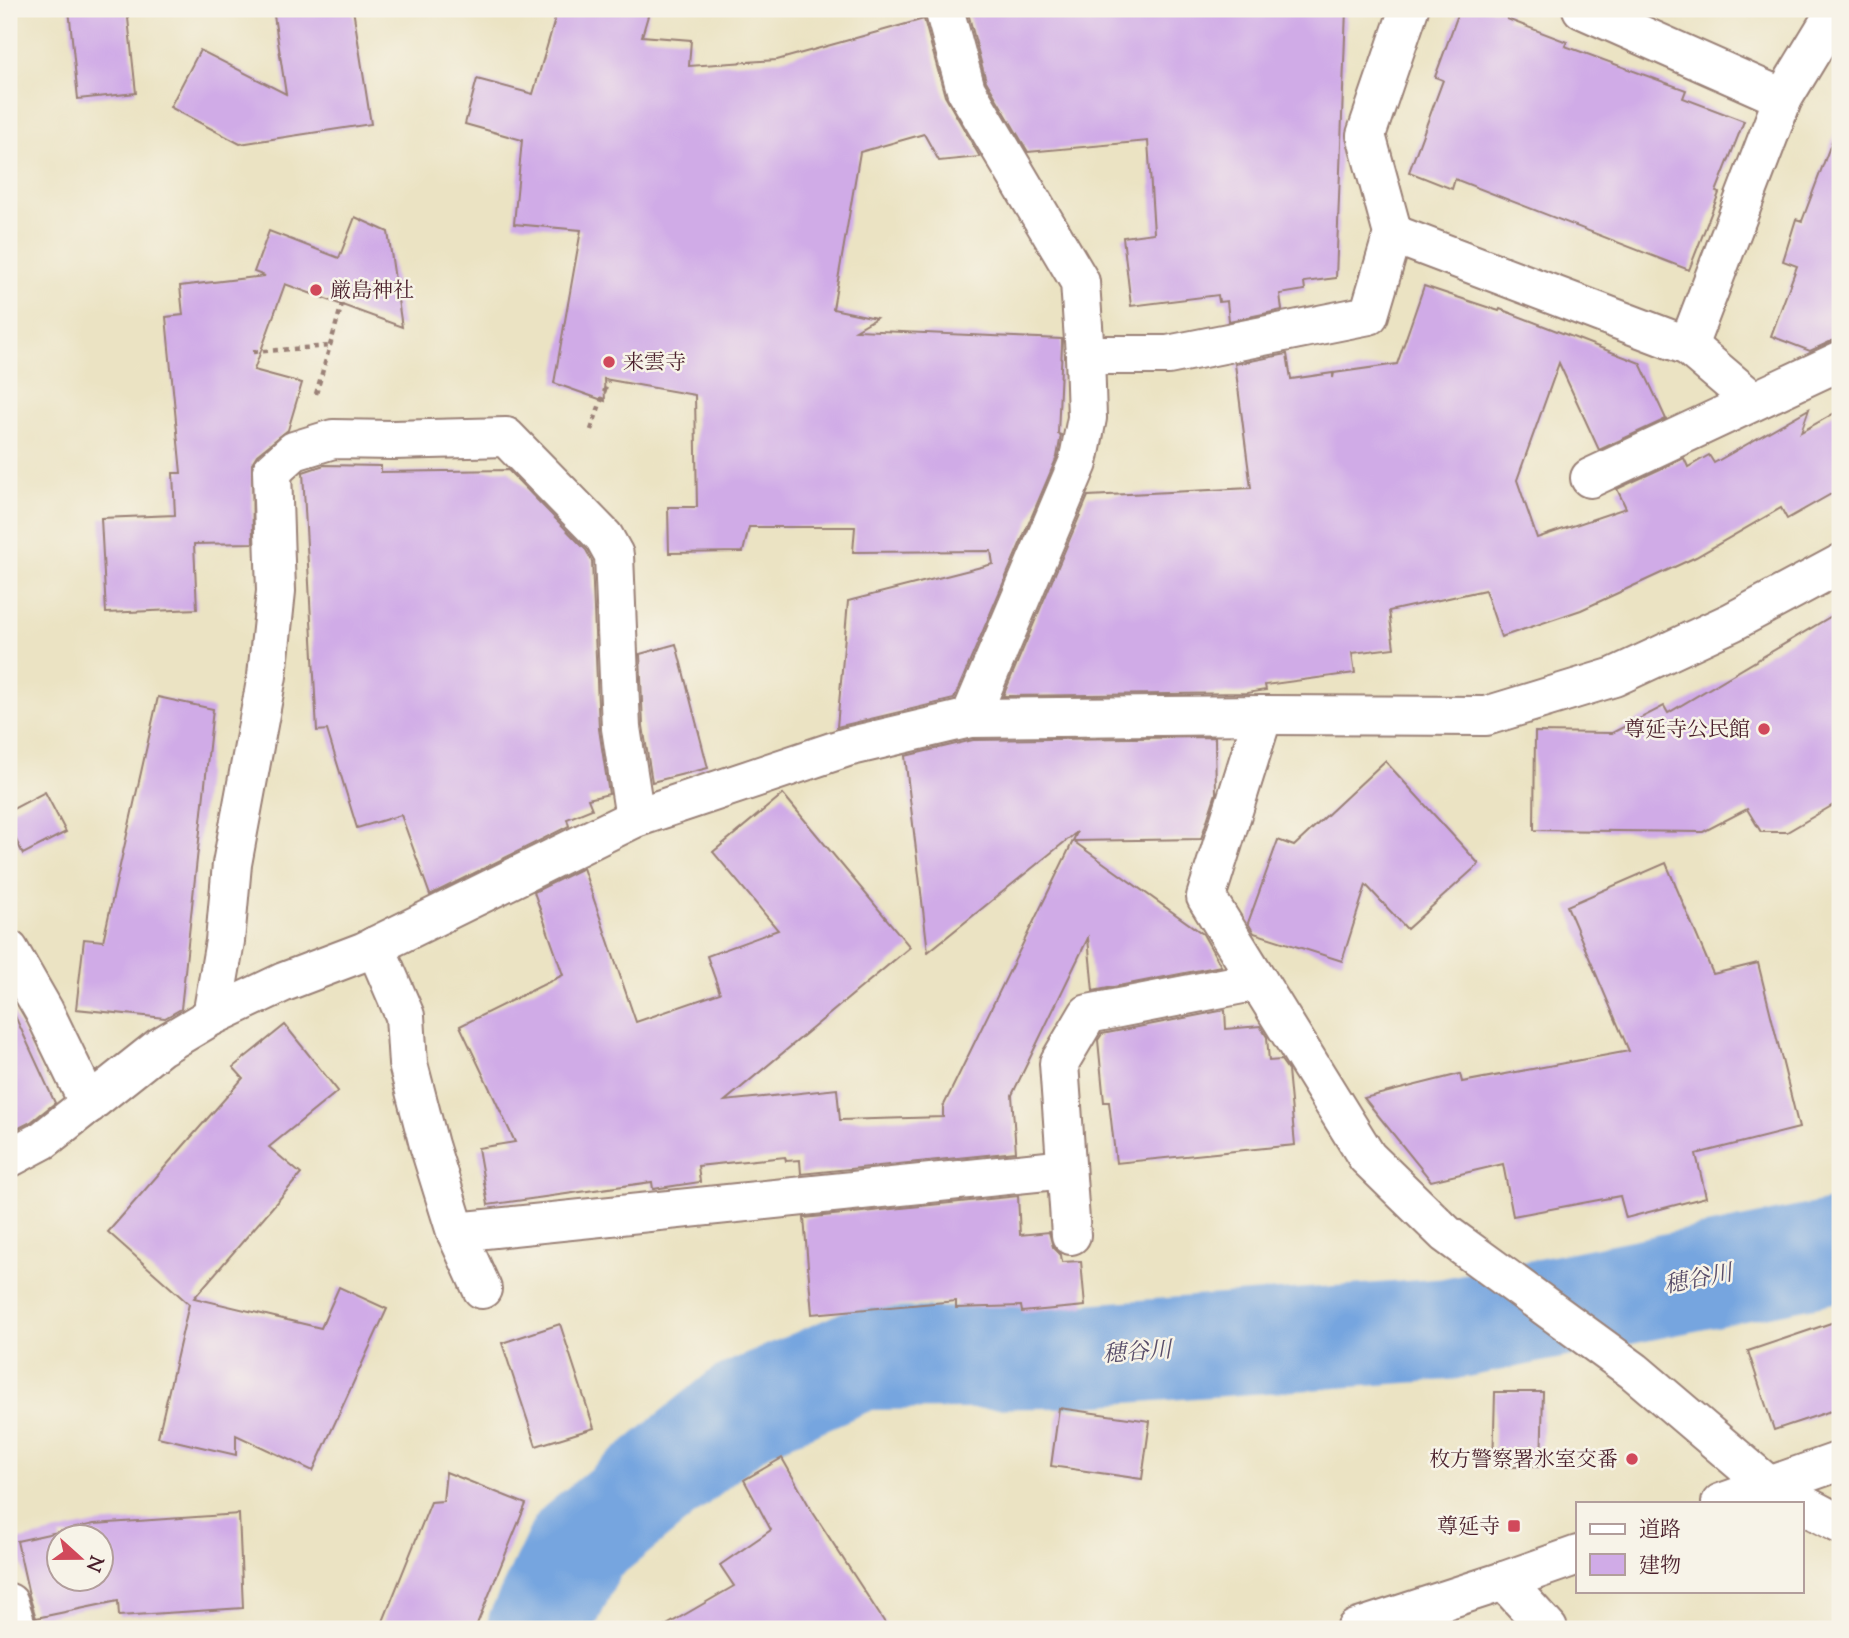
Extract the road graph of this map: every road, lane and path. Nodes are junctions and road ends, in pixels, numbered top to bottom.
1 (944, 9) edge
2 (1409, 9) edge
3 (1582, 9) edge
4 (1837, 9) edge
5 (1783, 97) junction
6 (1393, 234) junction
7 (342, 304) dead end
8 (330, 346) junction
9 (1688, 346) junction
10 (253, 352) dead end
11 (1085, 355) junction
12 (1840, 361) edge
13 (608, 381) dead end
14 (317, 390) dead end
15 (1753, 401) junction
16 (591, 430) dead end
17 (1590, 478) dead end
18 (1840, 564) edge
19 (1263, 715) junction
20 (970, 718) junction
21 (635, 818) junction
22 (375, 946) junction
23 (9, 950) edge
24 (1258, 981) junction
25 (212, 1016) junction
26 (89, 1104) junction
27 (9, 1158) edge
28 (1066, 1169) junction
29 (456, 1232) junction
30 (1071, 1235) dead end
31 (481, 1289) dead end
32 (1840, 1461) edge
33 (1791, 1498) edge
34 (1735, 1502) edge
35 (1804, 1505) edge
36 (1840, 1524) edge
37 (1576, 1556) edge
38 (1504, 1581) junction
39 (9, 1603) edge
40 (17, 1629) edge
41 (1356, 1629) edge
42 (1548, 1629) edge

1 - 11 street
2 - 6 street
3 - 5 street
4 - 5 street
5 - 9 street
6 - 9 street
6 - 11 street
7 - 8 path
8 - 10 path
8 - 14 path
9 - 15 street
11 - 20 street
12 - 15 street
13 - 16 path
15 - 17 street
18 - 19 street
19 - 20 street
19 - 24 street
20 - 21 street
21 - 22 street
21 - 25 street
22 - 25 street
22 - 29 street
23 - 26 street
24 - 28 street
24 - 33 street
25 - 26 street
26 - 27 street
28 - 29 street
28 - 30 street
29 - 31 street
32 - 33 street
33 - 34 street
35 - 36 street
37 - 38 street
38 - 41 street
38 - 42 street
39 - 40 street

